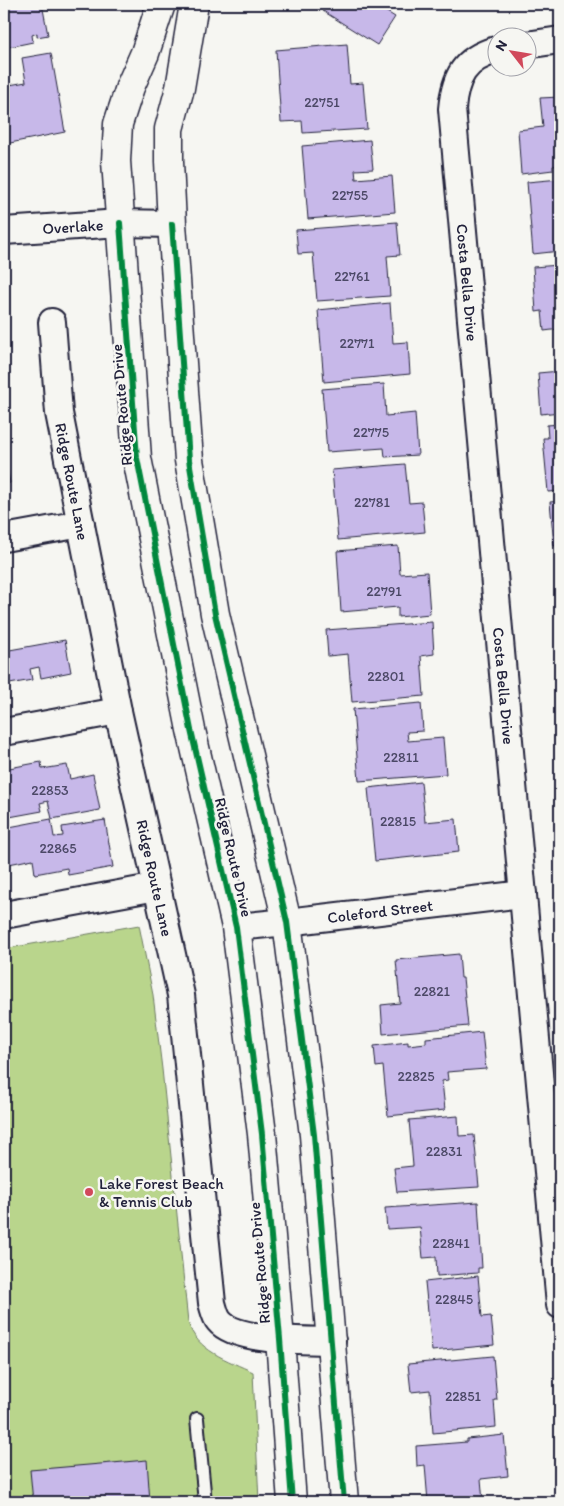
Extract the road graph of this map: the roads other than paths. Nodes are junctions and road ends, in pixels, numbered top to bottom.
1 (160, 4) edge
2 (194, 4) edge
3 (560, 40) edge
4 (536, 44) edge
5 (486, 53) edge
6 (120, 223) junction
7 (172, 224) junction
8 (4, 231) edge
9 (52, 322) dead end
10 (81, 524) junction
11 (4, 538) edge
12 (118, 711) junction
13 (4, 732) edge
14 (157, 887) junction
15 (523, 894) junction
16 (4, 915) edge
17 (287, 922) junction
18 (236, 927) junction
19 (560, 1305) edge
20 (280, 1339) junction
21 (332, 1341) junction
22 (197, 1419) dead end
23 (205, 1502) edge
24 (292, 1502) edge
25 (344, 1502) edge

1 - 6 main road, Ridge Route Drive
2 - 7 main road
3 - 4 street
5 - 15 street, Costa Bella Drive
6 - 7 street, Overlake
6 - 8 street, Overlake
6 - 18 main road, Ridge Route Drive
7 - 17 main road
9 - 10 street, Ridge Route Lane
10 - 11 street
10 - 12 street, Ridge Route Lane
12 - 13 street
12 - 14 street, Ridge Route Lane
14 - 16 street
14 - 20 street, Ridge Route Lane
15 - 17 street, Coleford Street
15 - 19 street, Costa Bella Drive
17 - 18 street, Coleford Street
17 - 21 main road
18 - 20 main road, Ridge Route Drive
20 - 21 street, Ridge Route Lane
20 - 24 main road, Ridge Route Drive
21 - 25 main road
22 - 23 lane

